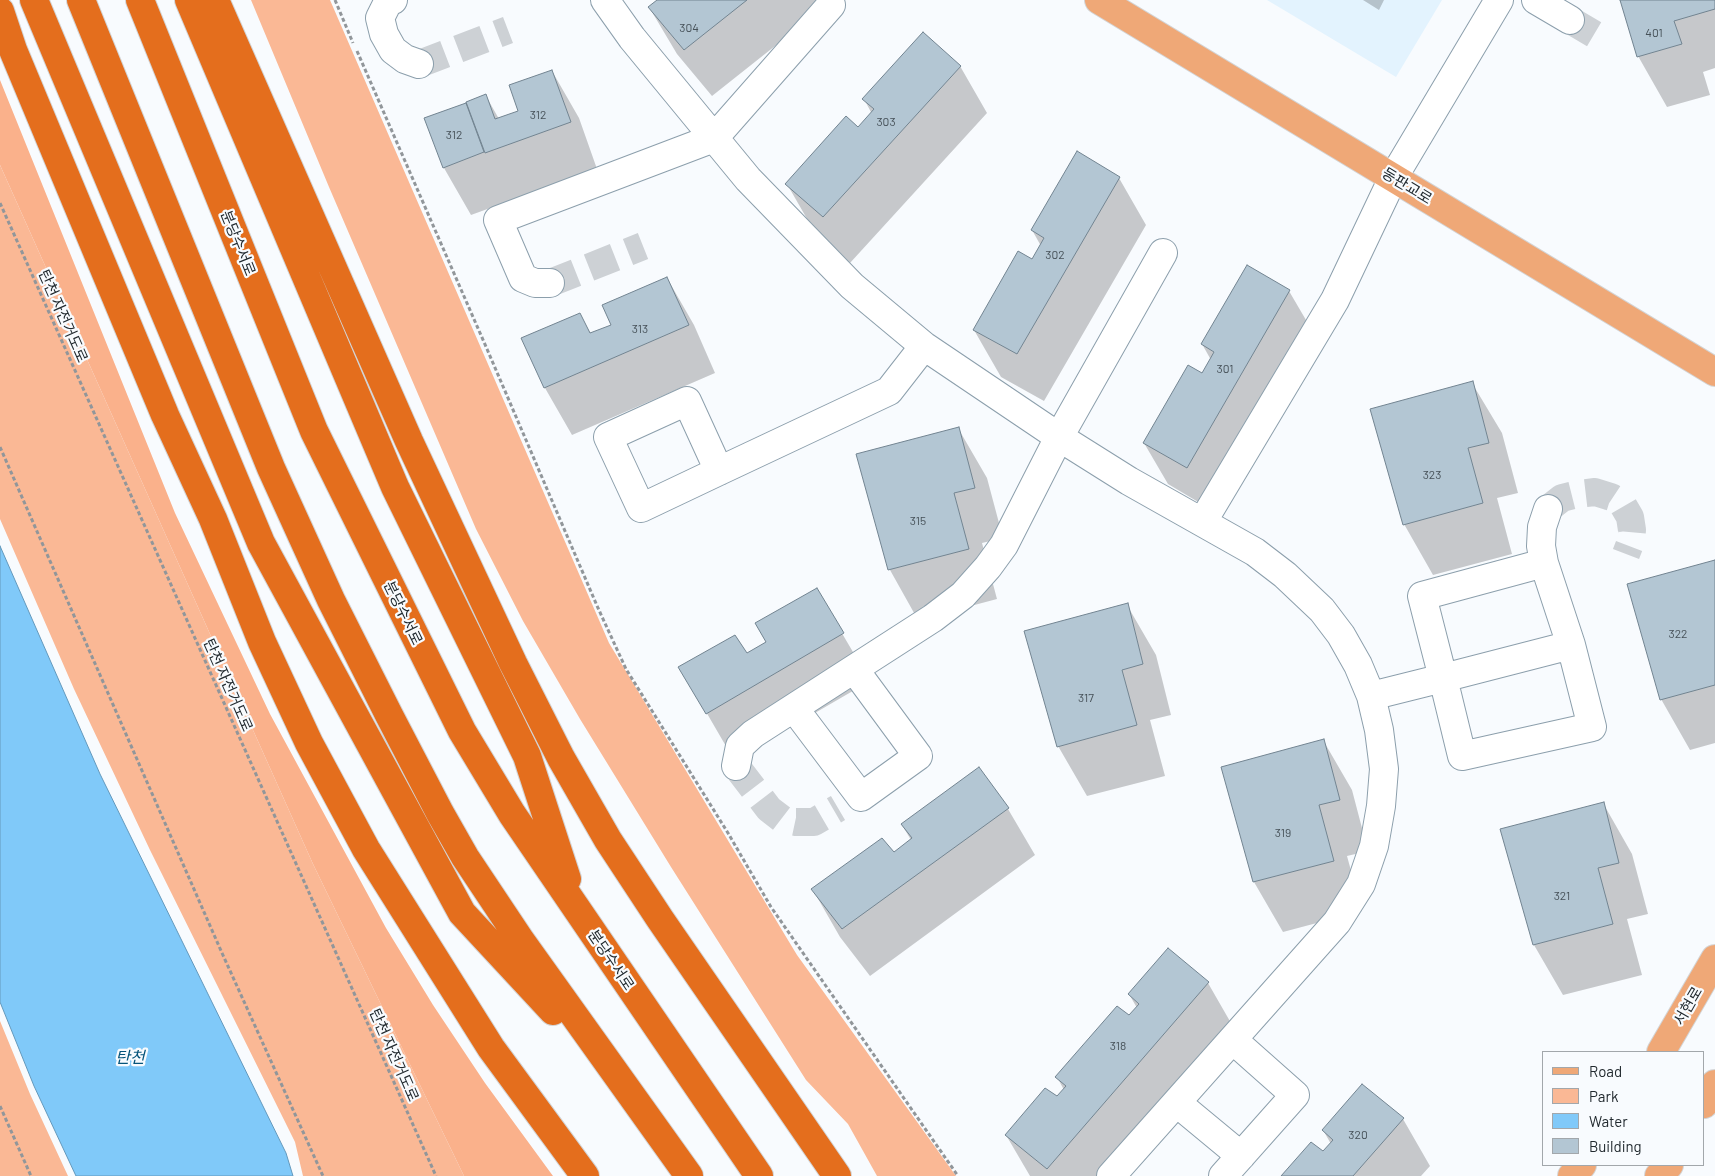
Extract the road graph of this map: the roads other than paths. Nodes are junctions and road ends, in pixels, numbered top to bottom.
1 (34, 0) edge
2 (81, 0) edge
3 (140, 0) edge
4 (189, 0) edge
5 (215, 0) edge
6 (393, 0) edge
7 (606, 0) edge
8 (1099, 0) edge
9 (1499, 0) edge
10 (1536, 0) edge
11 (831, 5) dead end
12 (0, 11) edge
13 (1570, 20) tunnel mouth
14 (419, 64) dead end
15 (714, 138) junction
16 (1393, 178) junction
17 (1164, 253) dead end
18 (550, 283) tunnel mouth
19 (924, 346) junction
20 (1715, 372) edge
21 (1058, 437) junction
22 (719, 471) dead end
23 (1548, 509) tunnel mouth
24 (1203, 522) junction
25 (1544, 563) junction
26 (1571, 645) junction
27 (854, 668) junction
28 (1443, 678) junction
29 (1371, 696) junction
30 (794, 708) junction
31 (736, 766) dead end
32 (576, 909) junction
33 (1715, 959) edge
34 (1232, 1040) junction
35 (745, 1041) junction
36 (1662, 1051) edge
37 (1715, 1084) edge
38 (636, 1101) junction
39 (1705, 1102) edge
40 (1177, 1103) junction
41 (1241, 1156) junction
42 (1581, 1166) edge
43 (1668, 1166) edge
44 (1125, 1172) edge
45 (585, 1176) edge
46 (689, 1176) edge
47 (759, 1176) edge
48 (814, 1176) edge
49 (837, 1176) edge
50 (1222, 1176) edge
51 (1572, 1176) edge
52 (1659, 1176) edge

1 - 38 highway
2 - 38 highway
3 - 32 highway, 분당수서로
4 - 32 highway
5 - 35 highway
6 - 14 lane
7 - 15 lane
8 - 16 main road, 동판교로
9 - 16 lane
10 - 13 lane
11 - 15 lane
12 - 45 highway
15 - 18 lane
15 - 19 lane
16 - 20 main road, 동판교로
16 - 24 lane
17 - 21 lane
19 - 21 lane
19 - 22 lane
21 - 24 lane
21 - 27 lane
23 - 25 lane
24 - 29 lane
25 - 26 lane
25 - 28 lane
26 - 28 lane
26 - 28 lane
27 - 30 lane
27 - 30 lane
28 - 29 lane
29 - 34 lane
30 - 31 lane
32 - 47 highway, 분당수서로
33 - 36 main road, 서현로
34 - 40 lane
34 - 41 lane
35 - 48 highway
35 - 49 highway
37 - 39 main road
38 - 46 highway
40 - 41 lane
40 - 44 lane
41 - 50 lane
42 - 51 main road
43 - 52 main road

